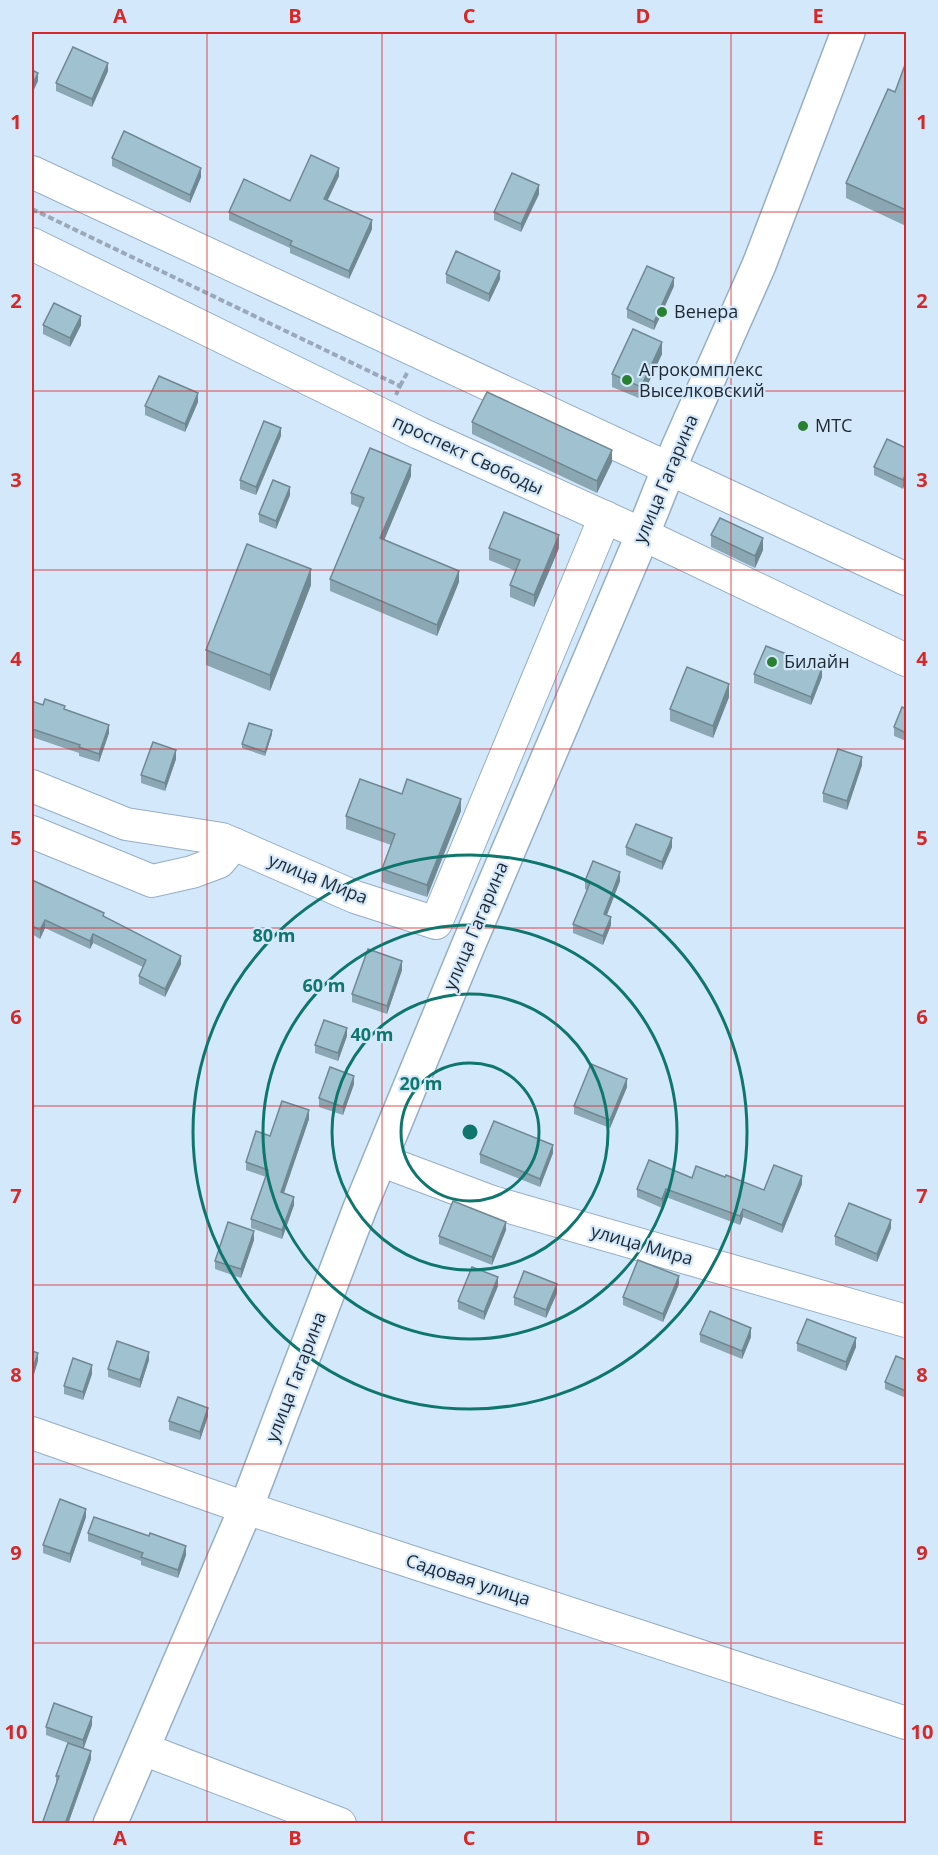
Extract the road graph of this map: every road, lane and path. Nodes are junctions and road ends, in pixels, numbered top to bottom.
1 (848, 32) edge
2 (32, 172) edge
3 (32, 209) edge
4 (32, 244) edge
5 (386, 417) junction
6 (669, 468) junction
7 (605, 517) junction
8 (642, 534) junction
9 (906, 579) edge
10 (906, 660) edge
11 (32, 786) edge
12 (32, 832) edge
13 (234, 844) junction
14 (380, 1160) junction
15 (906, 1321) edge
16 (32, 1433) edge
17 (246, 1508) junction
18 (906, 1723) edge
19 (143, 1749) junction
20 (111, 1824) edge
21 (340, 1824) edge

1 - 6 main road, улица Гагарина
2 - 6 street
3 - 5 path
4 - 5 street, проспект Свободы
5 - 7 street, проспект Свободы
6 - 8 main road, улица Гагарина
6 - 9 street
7 - 8 street, проспект Свободы
7 - 13 street, улица Мира
8 - 10 street, проспект Свободы
8 - 14 main road, улица Гагарина
11 - 13 street, улица Мира
12 - 13 street
14 - 15 street, улица Мира
14 - 17 main road, улица Гагарина
16 - 17 street, Садовая улица
17 - 18 street, Садовая улица
17 - 19 main road, улица Гагарина
19 - 20 main road, улица Гагарина
19 - 21 street

